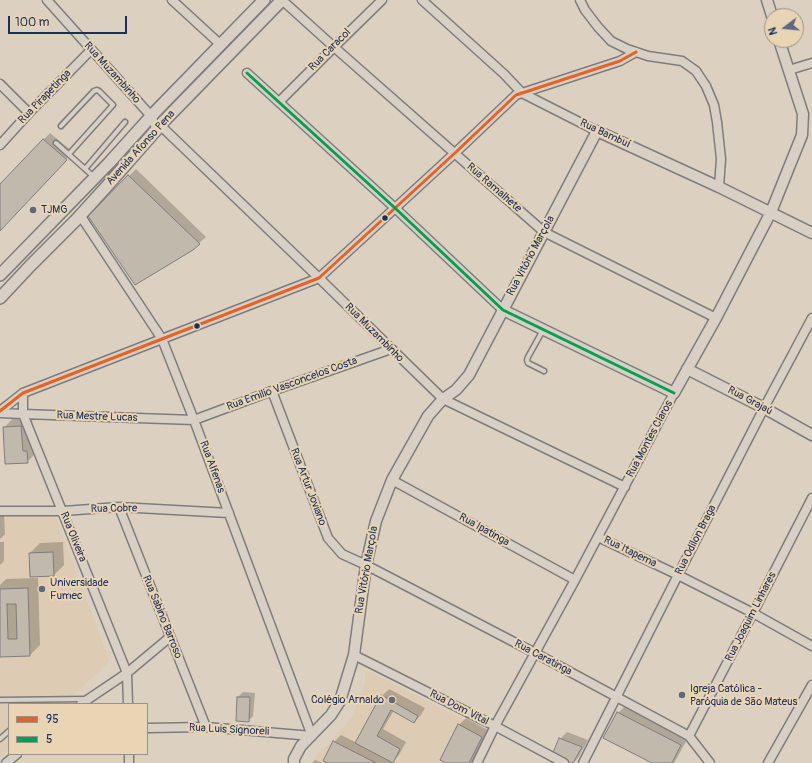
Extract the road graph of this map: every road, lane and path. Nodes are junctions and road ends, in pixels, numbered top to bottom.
1 (47, 0) edge
2 (172, 0) edge
3 (264, 0) edge
4 (282, 0) edge
5 (382, 0) edge
6 (422, 0) edge
7 (580, 0) edge
8 (221, 45) junction
9 (334, 47) junction
10 (782, 48) edge
11 (91, 50) junction
12 (636, 52) junction
13 (812, 63) edge
14 (789, 70) junction
15 (247, 73) dead end
16 (0, 84) edge
17 (522, 93) junction
18 (279, 102) junction
19 (30, 113) junction
20 (151, 116) junction
21 (125, 122) dead end
22 (61, 126) dead end
23 (159, 128) junction
24 (596, 131) junction
25 (56, 143) dead end
26 (0, 146) edge
27 (455, 153) junction
28 (69, 154) junction
29 (85, 169) junction
30 (95, 178) junction
31 (719, 187) junction
32 (395, 208) junction
33 (771, 212) junction
34 (80, 215) junction
35 (544, 232) junction
36 (812, 233) edge
37 (0, 274) edge
38 (319, 278) junction
39 (11, 286) junction
40 (0, 298) edge
41 (503, 310) junction
42 (716, 318) junction
43 (812, 318) edge
44 (543, 329) junction
45 (162, 339) junction
46 (391, 349) junction
47 (687, 369) junction
48 (544, 371) dead end
49 (272, 391) junction
50 (22, 393) junction
51 (674, 393) junction
52 (443, 399) junction
53 (764, 408) junction
54 (0, 412) edge
55 (23, 414) junction
56 (194, 420) junction
57 (812, 435) edge
58 (392, 480) junction
59 (625, 487) junction
60 (812, 498) edge
61 (119, 507) junction
62 (63, 510) junction
63 (0, 511) edge
64 (229, 513) junction
65 (598, 537) junction
66 (366, 565) junction
67 (678, 575) junction
68 (575, 580) junction
69 (753, 613) junction
70 (170, 636) junction
71 (812, 646) edge
72 (535, 653) junction
73 (354, 655) junction
74 (127, 673) junction
75 (812, 685) edge
76 (617, 697) junction
77 (0, 700) edge
78 (84, 701) edge
79 (26, 702) edge
80 (128, 703) edge
81 (495, 726) junction
82 (206, 727) junction
83 (148, 728) edge
84 (8, 732) edge
85 (312, 736) junction
86 (689, 736) junction
87 (0, 739) edge
88 (16, 755) edge
89 (6, 763) edge
90 (294, 763) edge
91 (477, 763) edge
92 (564, 763) edge
93 (583, 763) edge
94 (710, 763) edge
95 (768, 763) edge

1 - 11 street, Rua Muzambinho
2 - 8 street
3 - 8 main road, Avenida Afonso Pena
4 - 9 street, Rua Ramalhete
4 - 23 main road, Avenida Afonso Pena
5 - 9 street, Rua Caracol
6 - 17 street, Rua Bambuí
7 - 12 street
8 - 20 main road, Avenida Afonso Pena
9 - 18 street, Rua Caracol
9 - 27 street, Rua Ramalhete
10 - 14 street, Rua Montes Claros
11 - 19 street, Rua Pirapetinga
11 - 20 street, Rua Muzambinho
12 - 17 street
12 - 31 street
13 - 14 street
14 - 33 street, Rua Montes Claros
15 - 18 street
16 - 19 street
17 - 24 street, Rua Bambuí
17 - 27 street
18 - 32 street
19 - 26 street, Rua Pirapetinga
20 - 23 street, Rua Muzambinho
20 - 30 main road, Avenida Afonso Pena
21 - 29 lane
22 - 28 lane
23 - 34 main road, Avenida Afonso Pena
23 - 38 street, Rua Muzambinho
24 - 31 street, Rua Bambuí
24 - 35 street, Rua Vitório Marçola
25 - 28 lane
27 - 32 street
27 - 35 street, Rua Ramalhete
28 - 29 lane
29 - 30 lane
30 - 37 main road, Avenida Afonso Pena
31 - 33 street, Rua Bambuí
32 - 38 street
32 - 41 street
33 - 36 street, Rua Bambuí
33 - 42 street, Rua Montes Claros
34 - 39 main road, Avenida Afonso Pena
34 - 45 street, Rua Alfenas
35 - 41 street, Rua Vitório Marçola
35 - 42 street, Rua Ramalhete
37 - 39 main road
38 - 45 street
38 - 46 street, Rua Muzambinho
39 - 40 main road, Avenida Afonso Pena
41 - 44 street
41 - 52 street, Rua Vitório Marçola
42 - 47 street, Rua Montes Claros
43 - 53 street, Rua Odilon Braga
44 - 48 lane
44 - 51 street
45 - 50 street
45 - 56 street, Rua Alfenas
46 - 49 street, Rua Emilio Vasconcelos Costa
46 - 52 street, Rua Muzambinho
47 - 51 street, Rua Montes Claros
47 - 53 street, Rua Grajaú
49 - 56 street, Rua Emilio Vasconcelos Costa
49 - 66 street, Rua Artur Joviano
50 - 54 street
50 - 55 street, Rua Oliveira
51 - 59 street, Rua Montes Claros
52 - 58 street, Rua Vitório Marçola
52 - 59 street, Rua Muzambinho
53 - 57 street, Rua Grajaú
53 - 67 street, Rua Odilon Braga
54 - 55 street, Rua Mestre Lucas
55 - 56 street, Rua Mestre Lucas
55 - 62 street, Rua Oliveira
56 - 64 street, Rua Alfenas
58 - 66 street, Rua Vitório Marçola
58 - 68 street, Rua Ipatinga
59 - 65 street, Rua Montes Claros
60 - 69 street, Rua Joaquim Linhares
61 - 62 street, Rua Cobre
61 - 64 street, Rua Cobre
61 - 70 street, Rua Sabino Barroso
62 - 63 street, Rua Cobre
62 - 74 street, Rua Oliveira
64 - 85 street, Rua Alfenas
65 - 67 street, Rua Itapema
65 - 68 street, Rua Montes Claros
66 - 72 street, Rua Caratinga
66 - 73 street, Rua Vitório Marçola
67 - 69 street, Rua Itapema
67 - 76 street, Rua Odilon Braga
68 - 72 street, Rua Montes Claros
69 - 71 street, Rua Itapema
69 - 86 street, Rua Joaquim Linhares
70 - 74 street
70 - 82 street, Rua Sabino Barroso
72 - 76 street, Rua Caratinga
72 - 81 street, Rua Montes Claros
73 - 81 street, Rua Dom Vital
73 - 85 street, Rua Vitório Marçola
74 - 78 street
74 - 80 street, Rua Oliveira
75 - 95 street
76 - 86 street, Rua Caratinga
76 - 93 street, Rua Odilon Braga
77 - 79 lane
78 - 79 lane
81 - 91 street, Rua Montes Claros
81 - 92 street, Rua Dom Vital
82 - 83 street, Rua Luis Signoreli
82 - 85 street, Rua Luis Signoreli
84 - 87 lane
85 - 90 street, Rua Vitório Marçola
86 - 94 street, Rua Caratinga
88 - 89 street

